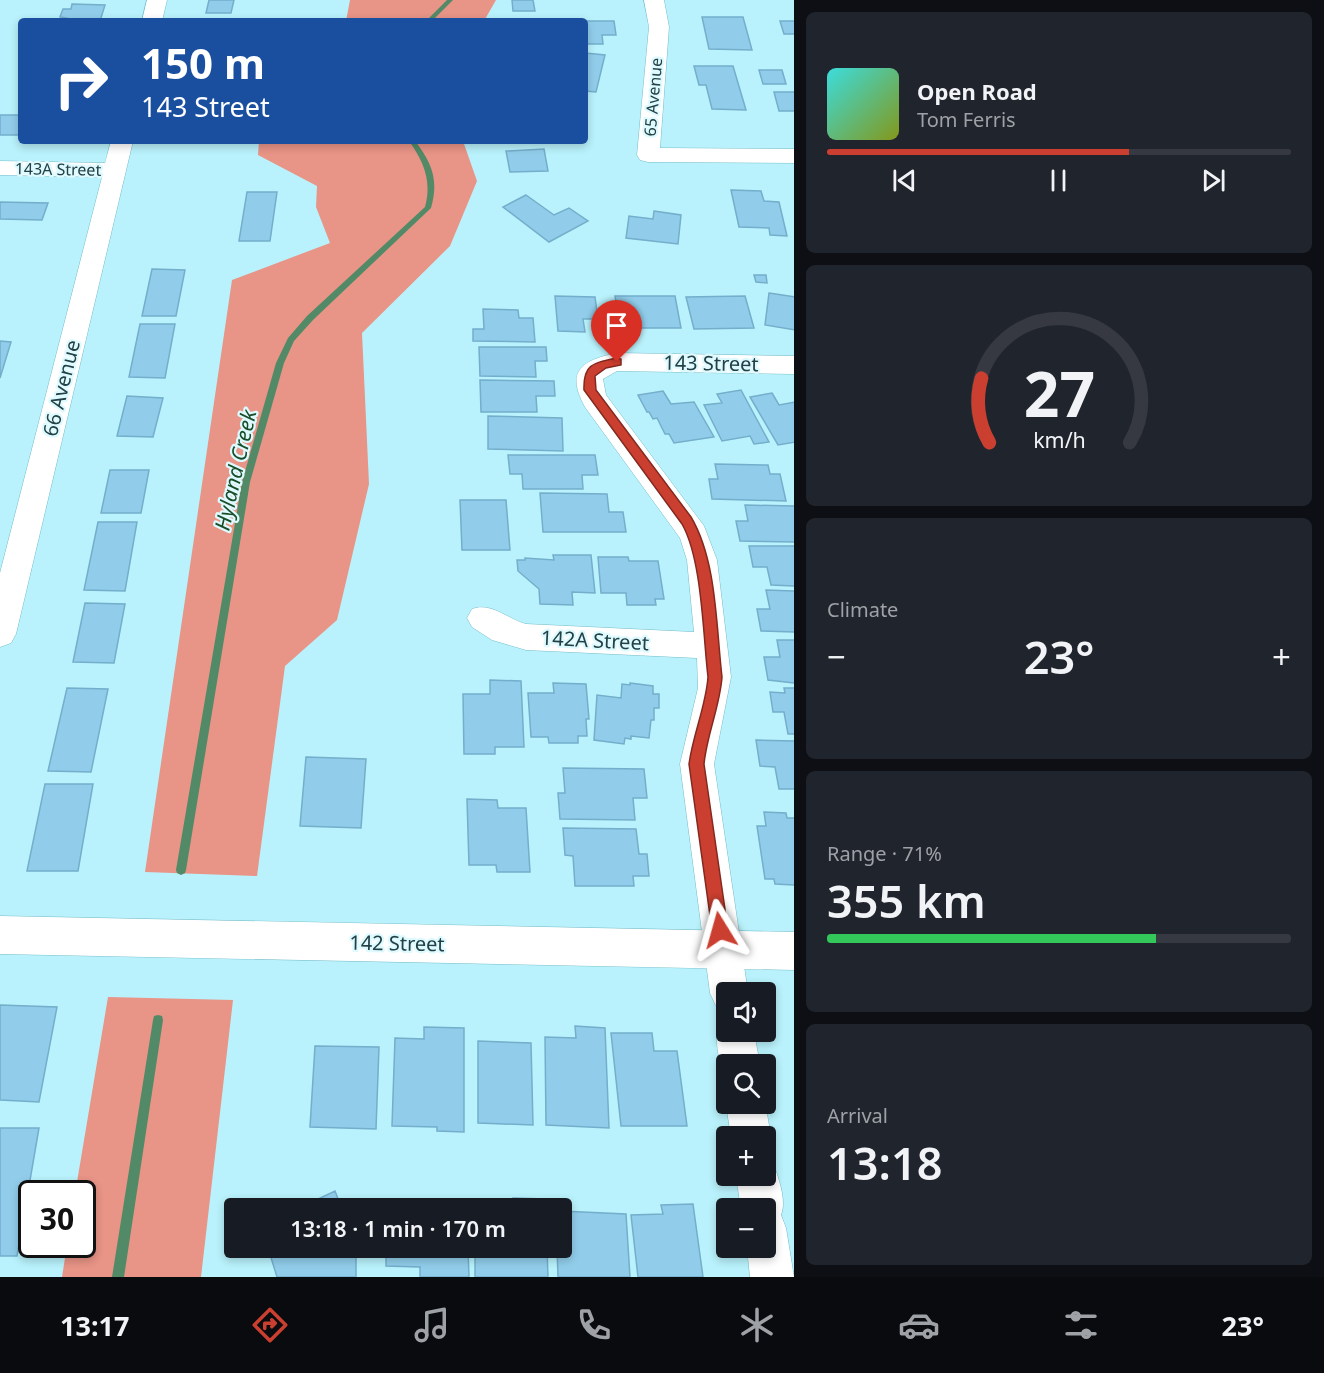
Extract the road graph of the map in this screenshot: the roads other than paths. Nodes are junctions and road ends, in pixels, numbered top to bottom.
1 (157, 0) edge
2 (654, 0) edge
3 (153, 18) edge
4 (121, 144) edge
5 (794, 156) edge
6 (0, 168) edge
7 (115, 170) junction
8 (794, 365) edge
9 (483, 618) dead end
10 (0, 634) edge
11 (712, 646) junction
12 (0, 935) edge
13 (722, 950) junction
14 (794, 951) edge
15 (727, 982) edge
16 (769, 1258) edge
17 (772, 1277) edge

1 - 3 street
2 - 5 street, 65 Avenue
4 - 7 street, 66 Avenue
6 - 7 street, 143A Street
7 - 10 street, 66 Avenue
8 - 11 street, 143 Street
9 - 11 street, 142A Street
11 - 13 street
12 - 13 street, 142 Street
13 - 14 street, 142 Street
13 - 15 street
16 - 17 street

